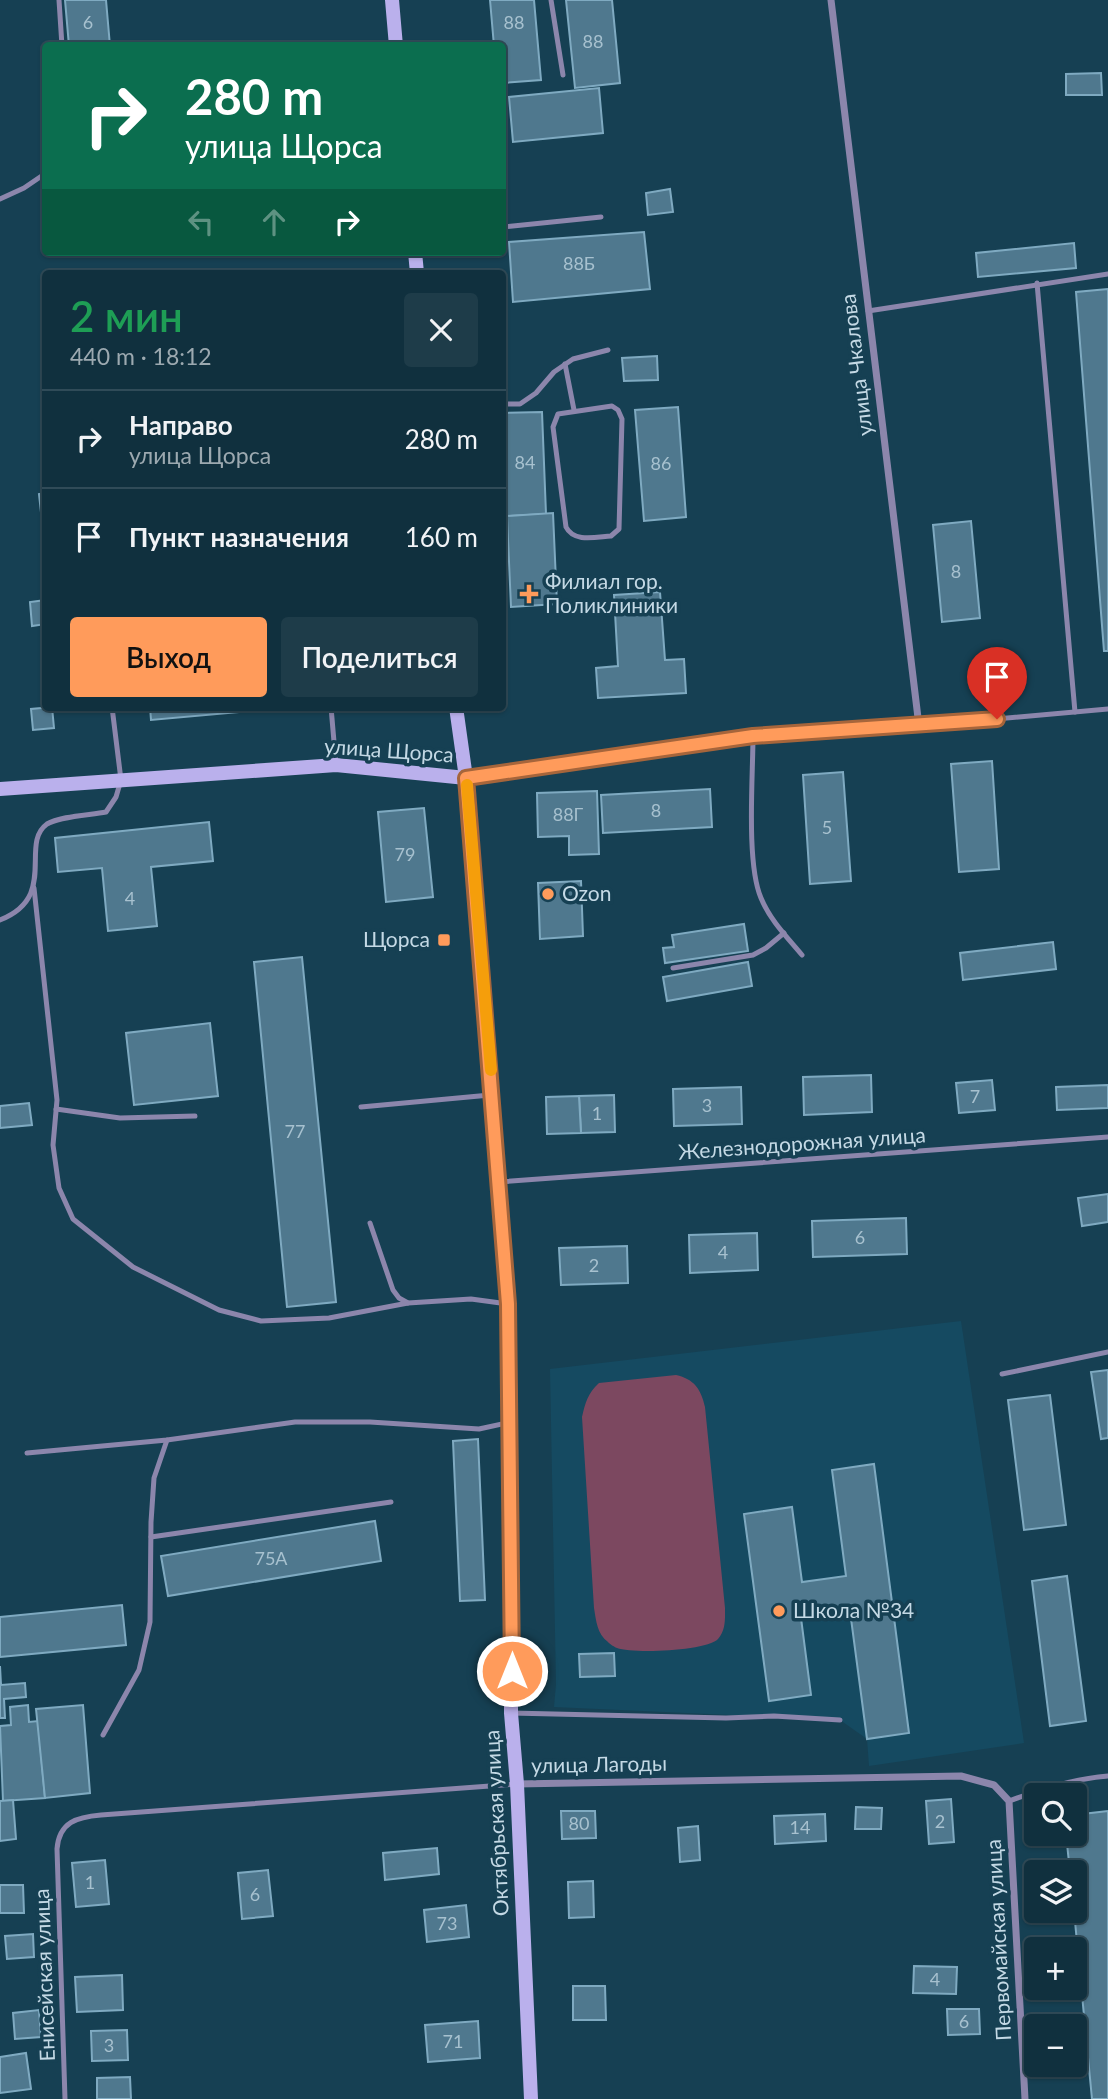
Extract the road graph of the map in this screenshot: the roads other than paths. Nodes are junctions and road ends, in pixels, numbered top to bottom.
1 (59, 0) edge
2 (391, 0) edge
3 (551, 0) edge
4 (831, 0) edge
5 (62, 42) edge
6 (396, 42) edge
7 (563, 75) dead end
8 (42, 176) edge
9 (0, 199) edge
10 (601, 217) dead end
11 (506, 226) edge
12 (1108, 274) edge
13 (1037, 283) junction
14 (869, 311) junction
15 (608, 349) dead end
16 (565, 365) junction
17 (506, 404) edge
18 (574, 410) junction
19 (1108, 709) edge
20 (112, 711) edge
21 (331, 711) edge
22 (457, 711) edge
23 (1075, 712) junction
24 (919, 726) junction
25 (753, 736) junction
26 (336, 765) junction
27 (466, 778) junction
28 (121, 780) junction
29 (0, 789) edge
30 (34, 888) junction
31 (0, 920) edge
32 (784, 933) junction
33 (803, 955) dead end
34 (673, 968) dead end
35 (493, 1094) junction
36 (361, 1107) dead end
37 (56, 1109) junction
38 (195, 1116) dead end
39 (1108, 1138) edge
40 (499, 1182) junction
41 (370, 1223) dead end
42 (408, 1303) junction
43 (508, 1304) junction
44 (1108, 1352) edge
45 (1002, 1374) dead end
46 (511, 1422) junction
47 (167, 1440) junction
48 (27, 1453) dead end
49 (391, 1502) dead end
50 (151, 1537) junction
51 (511, 1713) junction
52 (840, 1720) dead end
53 (103, 1735) dead end
54 (1108, 1776) edge
55 (517, 1784) junction
56 (1009, 1801) junction
57 (57, 1849) joint
58 (65, 2099) edge
59 (531, 2099) edge
60 (1025, 2099) edge

1 - 5 lane
2 - 6 main road
3 - 7 lane
4 - 14 street, улица Чкалова
8 - 9 lane
10 - 11 lane
12 - 13 lane
13 - 14 lane
13 - 23 lane
14 - 24 street, улица Чкалова
15 - 16 lane
16 - 17 lane
16 - 18 lane
18 - 18 lane
19 - 23 lane, улица Щорса
20 - 28 lane
21 - 26 lane
22 - 27 main road, Октябрьская улица
23 - 24 lane, улица Щорса
24 - 25 lane, улица Щорса
25 - 27 lane, улица Щорса
25 - 32 lane
26 - 27 main road, улица Щорса
26 - 28 main road, улица Щорса
27 - 35 main road, Октябрьская улица
28 - 29 main road, улица Щорса
28 - 30 lane
30 - 31 lane
30 - 37 lane
32 - 33 lane
32 - 34 lane
35 - 36 lane
35 - 40 main road, Октябрьская улица
37 - 38 lane
37 - 42 lane
39 - 40 lane, Железнодорожная улица
40 - 43 main road, Октябрьская улица
41 - 42 lane
42 - 43 lane
43 - 46 main road, Октябрьская улица
44 - 45 lane
46 - 47 lane
46 - 51 main road, Октябрьская улица
47 - 48 lane
47 - 50 lane
49 - 50 lane
50 - 53 lane
51 - 52 lane
51 - 55 main road, Октябрьская улица
54 - 56 lane
55 - 56 street, улица Лагоды
55 - 57 lane, улица Лагоды
55 - 59 main road, Октябрьская улица
56 - 60 street, Первомайская улица
57 - 58 lane, Енисейская улица

